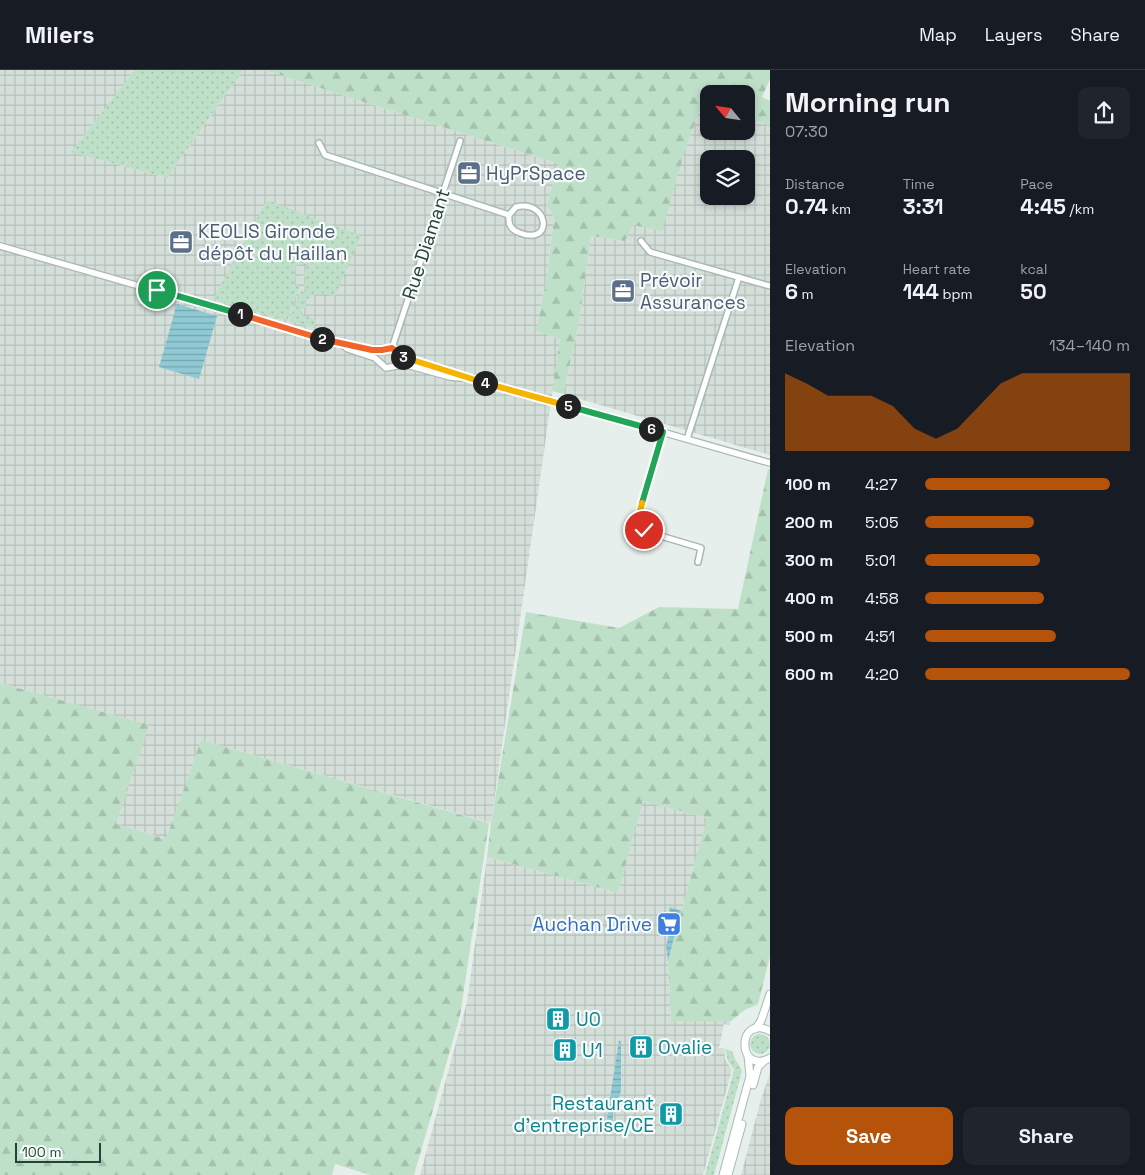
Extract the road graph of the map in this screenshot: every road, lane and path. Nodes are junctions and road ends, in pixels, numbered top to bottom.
1 (460, 141) dead end
2 (319, 143) dead end
3 (442, 193) junction
4 (509, 215) junction
5 (641, 241) dead end
6 (0, 246) edge
7 (739, 277) junction
8 (770, 286) edge
9 (341, 344) junction
10 (392, 348) junction
11 (382, 350) junction
12 (399, 355) junction
13 (380, 362) junction
14 (395, 366) junction
15 (466, 378) junction
16 (663, 432) junction
17 (687, 439) junction
18 (770, 463) edge
19 (638, 520) junction
20 (644, 532) junction
21 (698, 562) dead end
22 (770, 994) edge
23 (755, 1029) junction
24 (770, 1030) edge
25 (748, 1056) junction
26 (767, 1059) edge
27 (723, 1175) edge
28 (728, 1175) edge

1 - 3 street, Rue Diamant
2 - 3 street
3 - 4 street
3 - 10 street, Rue Diamant
4 - 4 street
5 - 7 street
6 - 9 street
7 - 8 street
7 - 17 street
9 - 11 street
9 - 13 street
10 - 11 street
10 - 12 street
11 - 13 street
12 - 14 street
12 - 15 street
13 - 14 street
14 - 15 street
15 - 16 street
16 - 17 street
16 - 19 street
17 - 18 street
19 - 20 street
19 - 20 street
20 - 21 street
22 - 23 main road
23 - 24 main road
23 - 25 main road
25 - 26 main road
25 - 27 main road
26 - 28 main road

